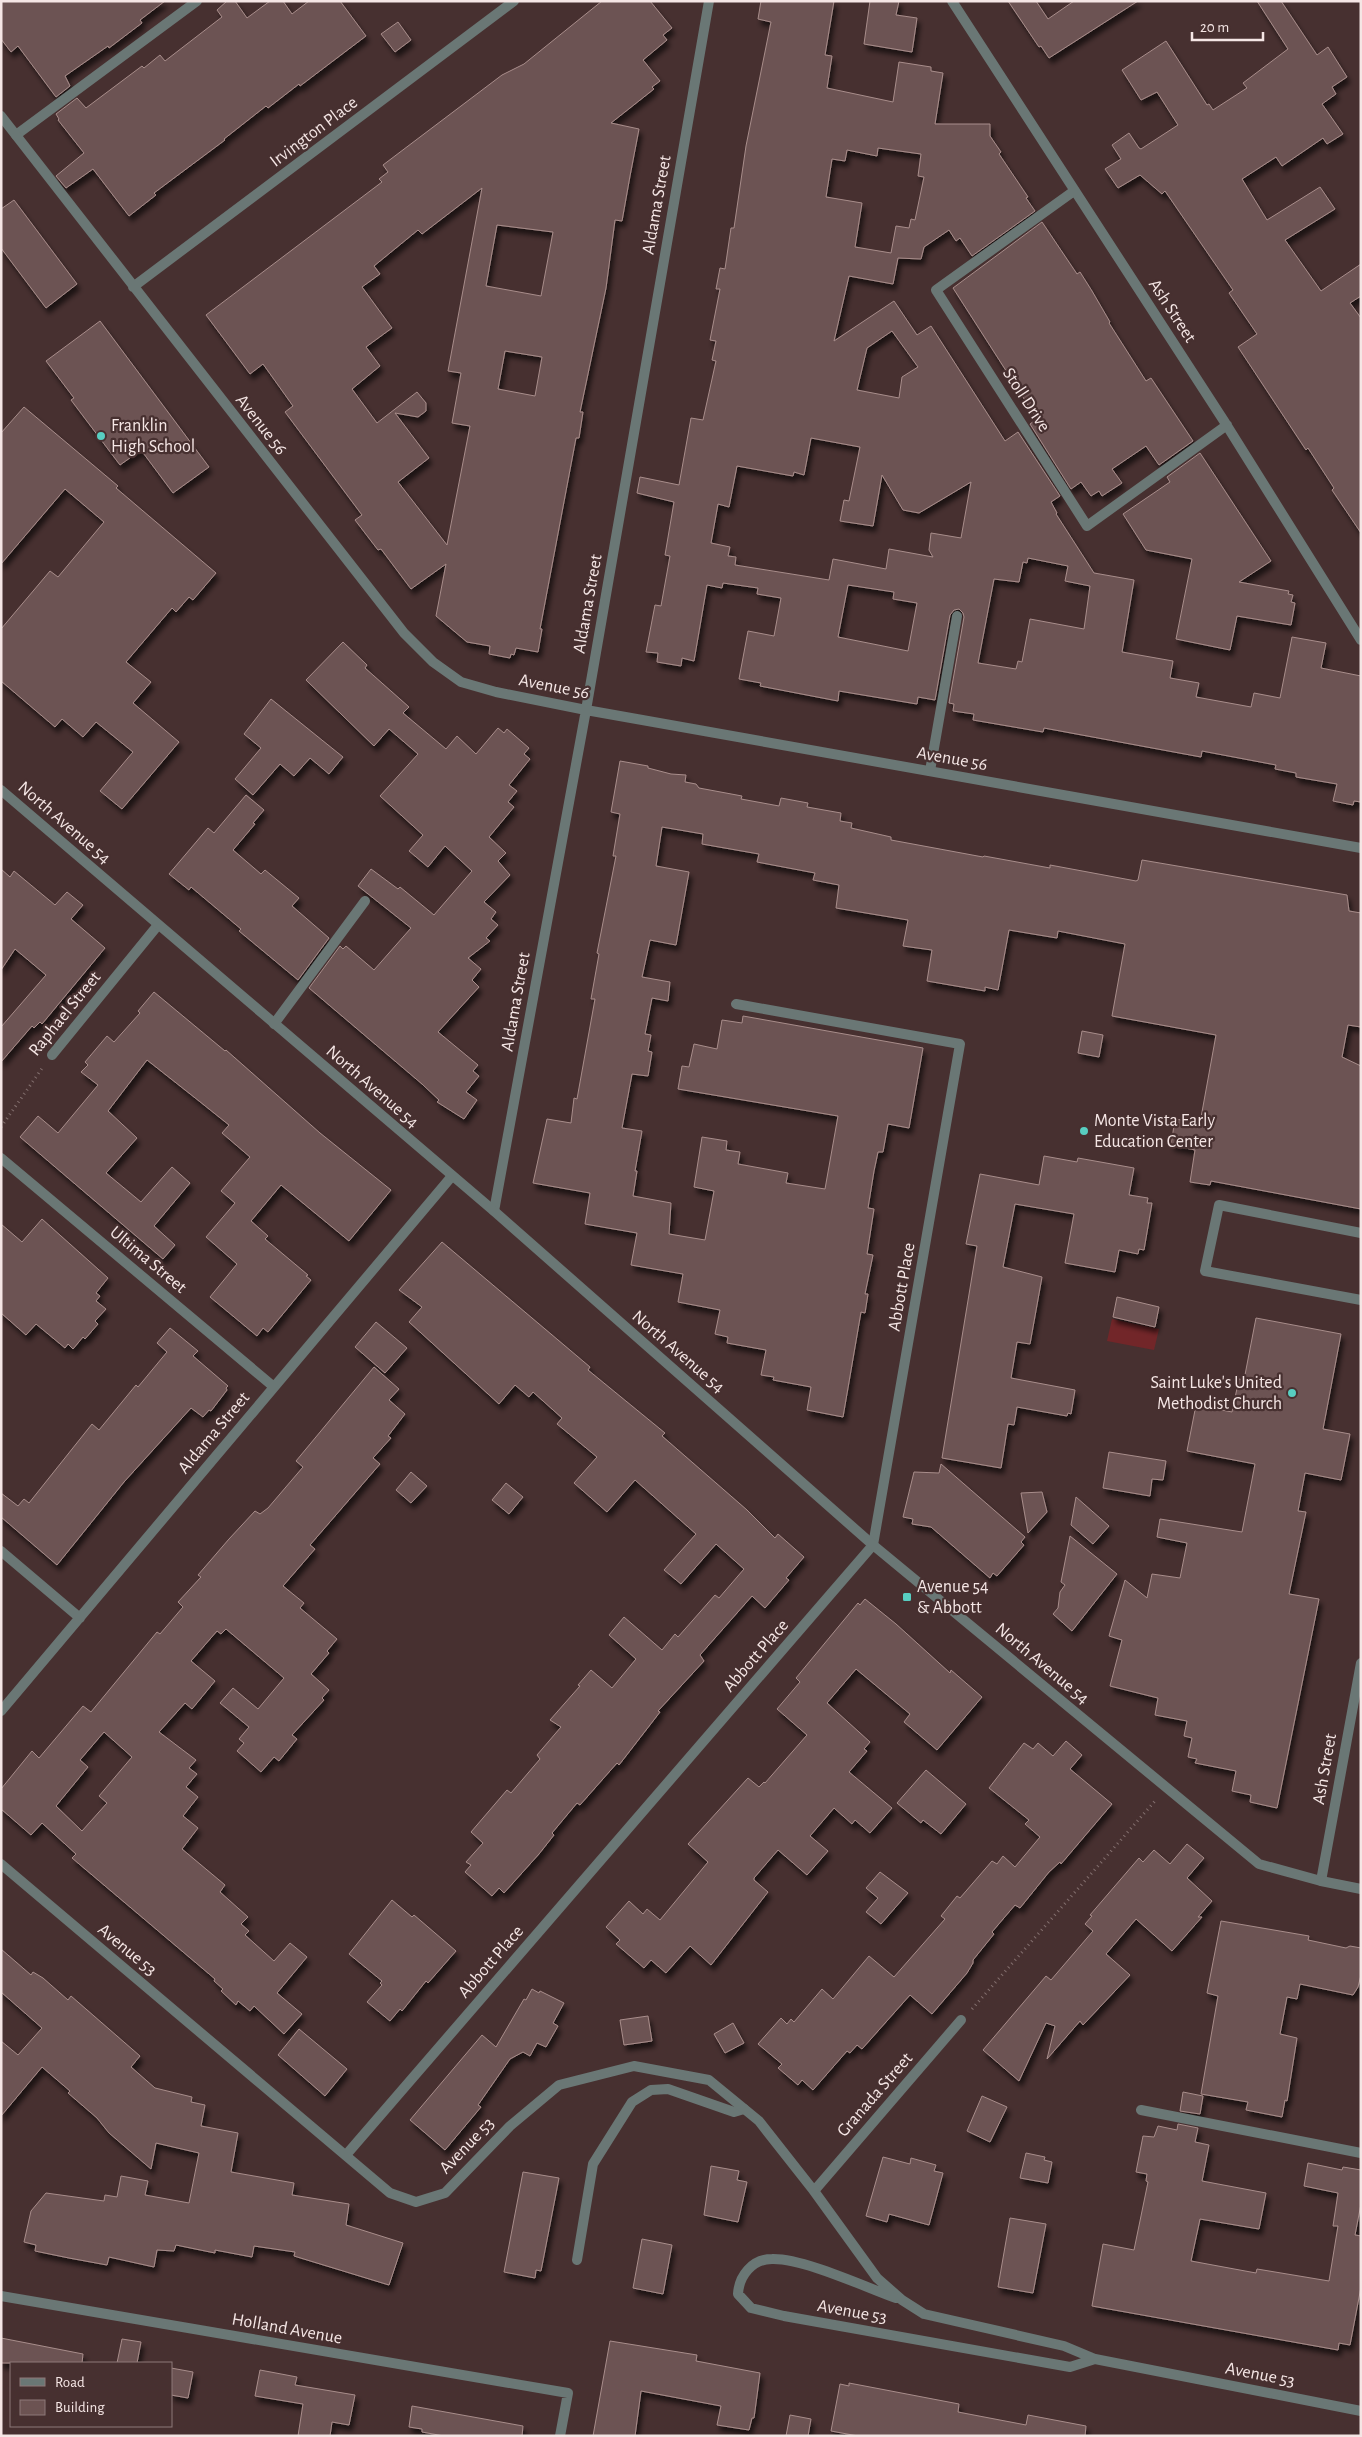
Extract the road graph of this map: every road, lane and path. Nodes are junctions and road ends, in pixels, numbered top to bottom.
1 (197, 1) edge
2 (514, 1) edge
3 (709, 1) edge
4 (952, 1) edge
5 (1, 116) edge
6 (16, 135) junction
7 (1074, 191) junction
8 (133, 287) junction
9 (1227, 425) junction
10 (956, 616) dead end
11 (1361, 640) edge
12 (586, 710) junction
13 (930, 771) junction
14 (1, 790) edge
15 (1361, 848) edge
16 (365, 901) dead end
17 (158, 925) junction
18 (736, 1004) dead end
19 (274, 1024) junction
20 (52, 1055) joint
21 (1, 1127) edge
22 (1, 1158) edge
23 (452, 1176) junction
24 (494, 1211) junction
25 (1361, 1233) edge
26 (1361, 1300) edge
27 (274, 1387) junction
28 (873, 1545) junction
29 (1, 1551) edge
30 (80, 1618) junction
31 (1361, 1662) edge
32 (1, 1711) edge
33 (1167, 1788) junction
34 (1, 1864) edge
35 (1320, 1882) junction
36 (1361, 1889) edge
37 (961, 2020) joint
38 (744, 2109) junction
39 (1141, 2110) dead end
40 (1361, 2153) edge
41 (346, 2156) junction
42 (814, 2191) junction
43 (577, 2260) dead end
44 (1, 2296) edge
45 (902, 2300) junction
46 (1095, 2359) junction
47 (1361, 2411) edge
48 (560, 2436) edge

1 - 6 street
2 - 8 street, Irvington Place
3 - 12 street, Aldama Street
4 - 7 street, Ash Street
5 - 6 street, Avenue 56
6 - 8 street, Avenue 56
7 - 9 street, Ash Street
7 - 9 street, Stoll Drive
8 - 12 street, Avenue 56
9 - 11 street, Ash Street
10 - 13 street
12 - 13 street, Avenue 56
12 - 24 street, Aldama Street
13 - 15 street, Avenue 56
14 - 17 street, North Avenue 54
16 - 19 street
17 - 19 street, North Avenue 54
17 - 20 street, Raphael Street
18 - 28 street, Abbott Place
19 - 23 street, North Avenue 54
20 - 21 path, Raphael Street
22 - 27 street, Ultima Street
23 - 24 street, North Avenue 54
23 - 27 street, Aldama Street
24 - 28 street, North Avenue 54
25 - 26 street
27 - 30 street, Aldama Street
28 - 33 street, North Avenue 54
28 - 41 street, Abbott Place
29 - 30 street
30 - 32 street, Aldama Street
31 - 35 street, Ash Street
33 - 35 street, North Avenue 54
33 - 37 path
34 - 41 street, Avenue 53
35 - 36 street, North Avenue 54
37 - 42 street, Granada Street
38 - 41 street, Avenue 53
38 - 42 street, Avenue 53
38 - 43 street
39 - 40 street
42 - 45 street, Avenue 53
44 - 48 street, Holland Avenue
45 - 46 street, Avenue 53
45 - 46 street, Avenue 53
46 - 47 street, Avenue 53

